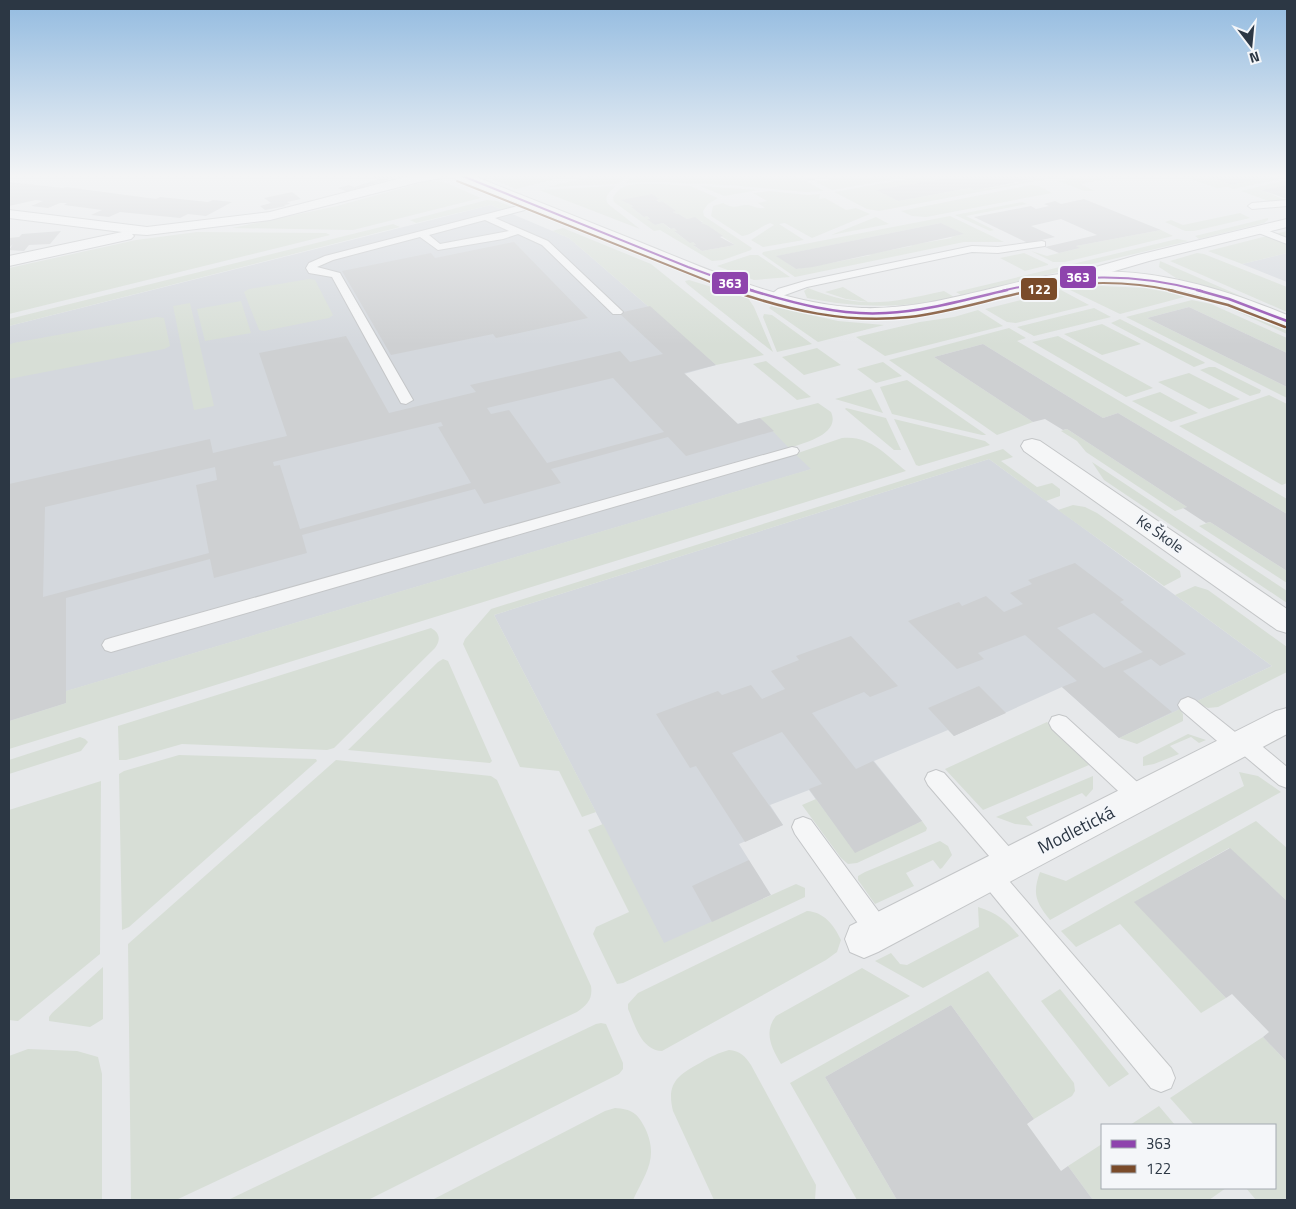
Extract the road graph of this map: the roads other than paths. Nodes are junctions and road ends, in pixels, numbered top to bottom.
1 (145, 231) edge
2 (432, 231) edge
3 (517, 231) edge
4 (519, 231) edge
5 (601, 231) edge
6 (1252, 231) edge
7 (1262, 231) edge
8 (422, 234) junction
9 (1287, 241) edge
10 (1042, 244) dead end
11 (1144, 258) junction
12 (9, 261) edge
13 (1077, 277) junction
14 (1159, 282) junction
15 (774, 296) junction
16 (618, 312) dead end
17 (1287, 320) edge
18 (406, 400) dead end
19 (1032, 446) dead end
20 (792, 451) dead end
21 (1287, 623) edge
22 (112, 645) dead end
23 (1188, 705) dead end
24 (1287, 720) edge
25 (1059, 724) dead end
26 (1240, 744) junction
27 (936, 779) dead end
28 (1287, 779) edge
29 (1139, 797) junction
30 (803, 828) dead end
31 (999, 869) junction
32 (871, 935) joint
33 (1161, 1078) dead end

1 - 12 street
2 - 8 lane
3 - 8 lane
4 - 16 lane
5 - 15 street
6 - 11 street
7 - 9 lane
8 - 18 lane
10 - 15 lane
11 - 13 street
11 - 14 street
13 - 14 street
13 - 15 street
14 - 17 street
19 - 21 street, Ke Škole
20 - 22 lane
23 - 26 lane
24 - 26 street, Modletická
25 - 29 lane
26 - 28 lane
26 - 29 street, Modletická
27 - 31 lane
29 - 31 street, Modletická
30 - 32 lane
31 - 32 street, Modletická
31 - 33 lane

